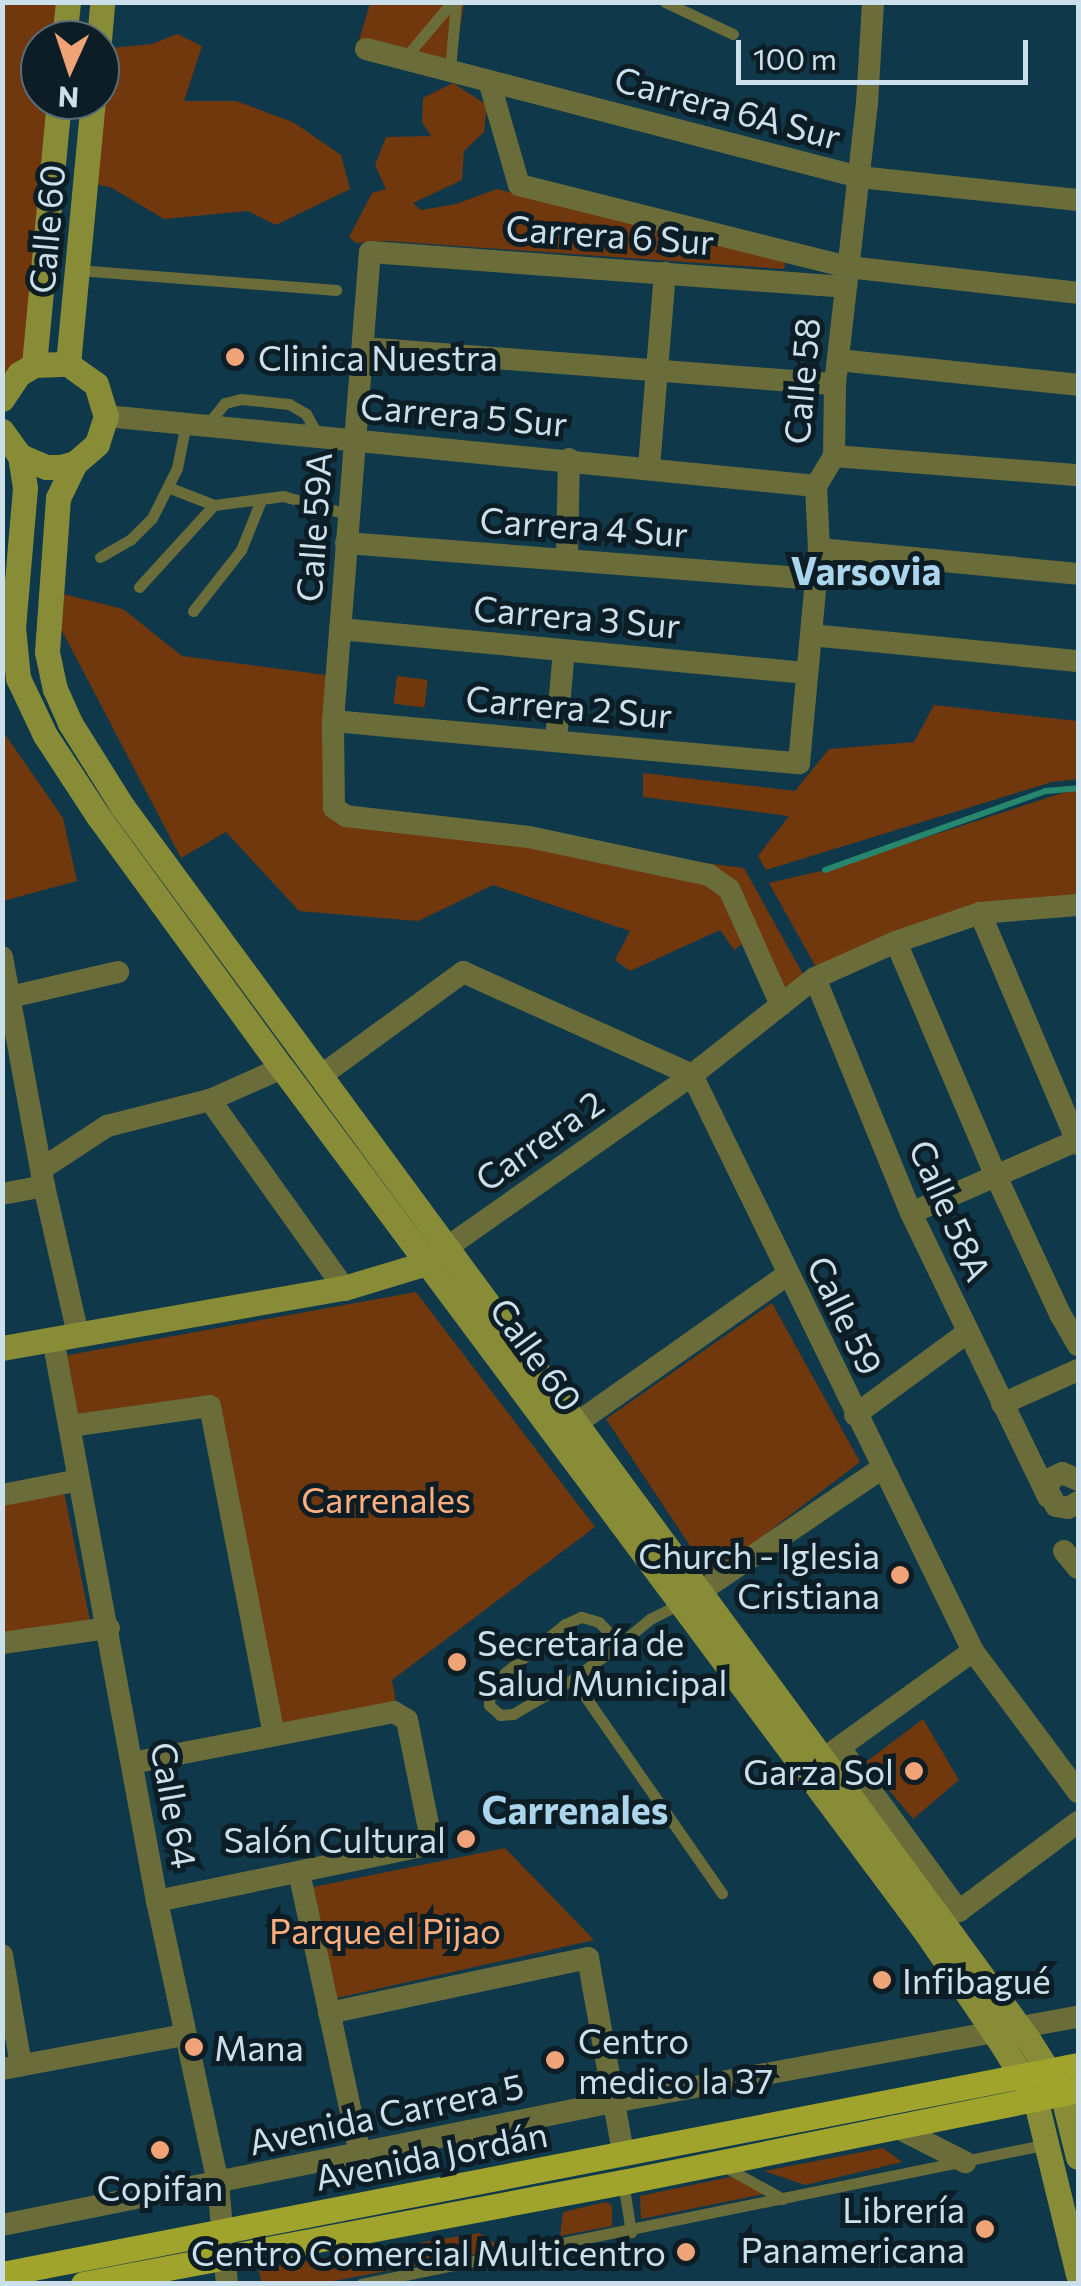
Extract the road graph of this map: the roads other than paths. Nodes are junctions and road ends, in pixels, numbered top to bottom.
1 (454, 2) edge
2 (665, 2) edge
3 (873, 3) edge
4 (733, 34) dead end
5 (366, 49) dead end
6 (404, 59) junction
7 (450, 70) junction
8 (489, 80) junction
9 (57, 120) edge
10 (91, 120) edge
11 (859, 177) junction
12 (1078, 200) edge
13 (370, 252) joint
14 (77, 270) junction
15 (666, 272) junction
16 (847, 277) junction
17 (336, 290) dead end
18 (1078, 293) edge
19 (364, 348) junction
20 (838, 360) junction
21 (68, 364) junction
22 (34, 365) junction
23 (658, 370) junction
24 (836, 384) junction
25 (1078, 385) edge
26 (2, 399) edge
27 (106, 416) junction
28 (196, 424) junction
29 (2, 431) edge
30 (354, 439) junction
31 (20, 456) junction
32 (834, 456) junction
33 (570, 459) junction
34 (75, 463) junction
35 (650, 467) junction
36 (1078, 475) edge
37 (816, 486) junction
38 (170, 488) junction
39 (260, 500) junction
40 (214, 506) junction
41 (347, 514) junction
42 (346, 543) junction
43 (819, 549) junction
44 (100, 557) dead end
45 (567, 560) junction
46 (1078, 574) edge
47 (816, 579) junction
48 (139, 588) dead end
49 (194, 611) dead end
50 (340, 629) junction
51 (811, 634) junction
52 (564, 650) junction
53 (1078, 661) edge
54 (808, 673) junction
55 (333, 720) junction
56 (556, 740) junction
57 (799, 763) joint
58 (1076, 912) edge
59 (980, 913) junction
60 (896, 942) junction
61 (2, 957) edge
62 (118, 972) dead end
63 (815, 978) junction
64 (8, 999) edge
65 (781, 1005) junction
66 (282, 1068) junction
67 (322, 1075) junction
68 (692, 1075) junction
69 (210, 1100) junction
70 (1078, 1142) edge
71 (996, 1176) junction
72 (44, 1177) junction
73 (2, 1194) edge
74 (911, 1214) junction
75 (449, 1246) junction
76 (427, 1263) junction
77 (788, 1274) junction
78 (344, 1288) junction
79 (968, 1332) junction
80 (66, 1336) junction
81 (1078, 1344) edge
82 (2, 1348) edge
83 (1078, 1370) edge
84 (1002, 1404) junction
85 (855, 1415) junction
86 (577, 1423) junction
87 (70, 1426) junction
88 (881, 1469) junction
89 (79, 1480) junction
90 (1061, 1484) edge
91 (2, 1495) edge
92 (1078, 1502) edge
93 (704, 1593) junction
94 (680, 1604) junction
95 (109, 1628) junction
96 (2, 1643) edge
97 (620, 1644) junction
98 (974, 1652) junction
99 (573, 1679) junction
100 (274, 1734) junction
101 (832, 1753) junction
102 (132, 1763) junction
103 (1078, 1792) edge
104 (1078, 1822) edge
105 (299, 1872) junction
106 (722, 1893) dead end
107 (157, 1901) junction
108 (943, 1923) junction
109 (2, 1955) edge
110 (329, 2013) junction
111 (1078, 2017) edge
112 (184, 2036) junction
113 (1015, 2043) junction
114 (1078, 2065) edge
115 (12, 2067) edge
116 (1064, 2084) edge
117 (1029, 2087) junction
118 (613, 2102) junction
119 (894, 2126) junction
120 (1048, 2144) junction
121 (623, 2152) junction
122 (360, 2154) junction
123 (1078, 2157) edge
124 (717, 2162) junction
125 (965, 2162) junction
126 (623, 2182) junction
127 (218, 2183) junction
128 (784, 2200) junction
129 (2, 2225) edge
130 (632, 2232) junction
131 (224, 2245) junction
132 (2, 2274) edge
133 (1078, 2274) edge
134 (83, 2284) edge
135 (227, 2284) edge
136 (361, 2284) edge

1 - 6 lane
1 - 7 lane
2 - 4 lane
3 - 11 street, Calle 58
5 - 6 street, Carrera 6A Sur
6 - 7 street, Carrera 6A Sur
7 - 8 street, Carrera 6A Sur
8 - 11 street, Carrera 6A Sur
8 - 16 street
9 - 22 main road, Calle 60
10 - 14 main road, Calle 60
11 - 12 street, Carrera 6A Sur
11 - 16 street, Calle 58
13 - 15 street, Carrera 6 Sur
13 - 19 street, Calle 59A
14 - 17 lane
14 - 21 main road, Calle 60
15 - 16 street, Carrera 6 Sur
15 - 23 street
16 - 18 street, Carrera 6 Sur
16 - 20 street, Calle 58
19 - 23 street
19 - 30 street, Calle 59A
20 - 24 street, Calle 58
20 - 25 street
21 - 22 main road
21 - 27 main road
22 - 26 main road
23 - 24 street
23 - 35 street
24 - 32 street, Calle 58
27 - 28 street, Carrera 5 Sur
27 - 34 main road, Calle 60
28 - 30 street, Carrera 5 Sur
28 - 38 lane
29 - 31 main road
30 - 33 street, Carrera 5 Sur
30 - 41 street, Calle 59A
31 - 34 main road
31 - 66 main road, Calle 60
32 - 36 street
32 - 37 street, Calle 58
33 - 35 street, Carrera 5 Sur
33 - 45 street
34 - 67 main road, Calle 60
35 - 37 street, Carrera 5 Sur
37 - 43 street, Calle 58
38 - 40 lane
38 - 44 lane
39 - 40 lane
39 - 41 lane
39 - 49 lane
40 - 48 lane
41 - 42 street, Calle 59A
42 - 45 street, Carrera 4 Sur
42 - 50 street, Calle 59A
43 - 46 street
43 - 47 street, Calle 58
45 - 47 street, Carrera 4 Sur
47 - 51 street, Calle 58
50 - 52 street, Carrera 3 Sur
50 - 55 street, Calle 59A
51 - 53 street
51 - 54 street, Calle 58
52 - 54 street, Carrera 3 Sur
52 - 56 street
54 - 57 street, Calle 58
55 - 56 street, Carrera 2 Sur
55 - 65 street, Calle 59A
56 - 57 street, Carrera 2 Sur
58 - 59 street, Carrera 2
59 - 60 street, Carrera 2
59 - 70 street
60 - 63 street, Carrera 2
60 - 71 street
61 - 64 street, Calle 64
62 - 64 street
63 - 65 street, Carrera 2
63 - 74 street, Calle 58A
64 - 72 street, Calle 64
65 - 68 street, Carrera 2
66 - 69 street
66 - 76 main road, Calle 60
67 - 68 street
67 - 75 main road, Calle 60
68 - 75 street, Carrera 2
68 - 77 street, Calle 59
69 - 72 street
69 - 78 street
70 - 71 street
71 - 74 street
71 - 81 street
72 - 73 street
72 - 80 street, Calle 64
74 - 79 street, Calle 58A
75 - 76 main road, Carrera 2
75 - 86 main road, Calle 60
76 - 78 main road, Carrera 2
76 - 94 main road, Calle 60
77 - 85 street, Calle 59
77 - 86 street
78 - 80 main road, Carrera 2
79 - 84 street, Calle 58A
79 - 85 street
80 - 82 main road, Carrera 2
80 - 87 street, Calle 64
83 - 84 street
84 - 90 street, Calle 58A
85 - 88 street, Calle 59
86 - 93 main road, Calle 60
87 - 89 street, Calle 64
87 - 100 street
88 - 93 street
88 - 98 street, Calle 59
89 - 91 street
89 - 95 street, Calle 64
90 - 92 street
93 - 94 street
93 - 101 main road, Calle 60
94 - 97 lane
94 - 108 main road, Calle 60
95 - 96 street
95 - 102 street, Calle 64
97 - 99 lane
97 - 99 lane
98 - 101 street
98 - 103 street, Calle 59
99 - 106 lane
100 - 102 street
100 - 105 street
101 - 108 main road, Calle 60
102 - 107 street, Calle 64
104 - 108 street
105 - 107 street
105 - 110 street
107 - 112 street, Calle 64
108 - 113 main road, Calle 60, bridge
109 - 115 street
110 - 118 street
110 - 122 street
111 - 118 street, Avenida Carrera 5
112 - 115 street
112 - 127 street, Calle 64
113 - 116 main road, Calle 60
113 - 117 main road, Calle 60
114 - 116 main road
116 - 117 main road, Avenida Jordán
116 - 123 main road, Calle 60
117 - 119 main road, Avenida Jordán
117 - 120 main road, Calle 60
117 - 121 main road, Avenida Jordán
118 - 121 street
118 - 122 street, Avenida Carrera 5
119 - 124 main road, Avenida Jordán
119 - 125 street
120 - 125 lane
120 - 133 main road, Calle 60
121 - 131 main road, Avenida Jordán
122 - 127 street, Avenida Carrera 5
124 - 126 main road, Avenida Jordán
124 - 128 lane
125 - 128 lane
126 - 130 lane
126 - 131 main road, Avenida Jordán
127 - 129 street, Avenida Carrera 5
127 - 131 street, Calle 64
128 - 130 lane
130 - 136 lane
131 - 132 main road, Avenida Jordán
131 - 134 main road, Avenida Jordán
131 - 135 street, Calle 64

